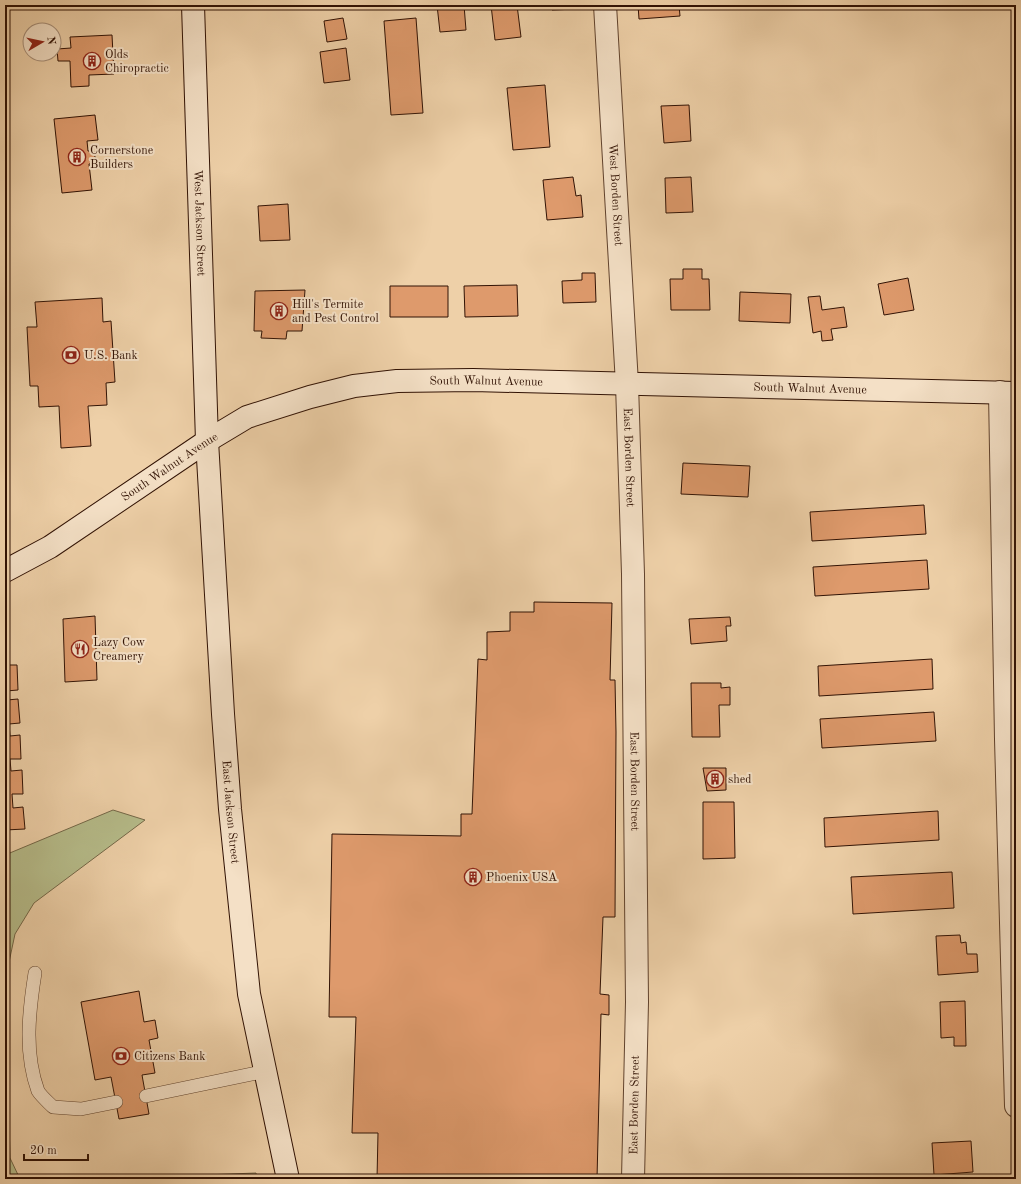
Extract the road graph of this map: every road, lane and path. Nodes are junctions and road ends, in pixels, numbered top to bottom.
1 (193, 5) edge
2 (605, 5) edge
3 (627, 384) junction
4 (1008, 393) edge
5 (207, 441) junction
6 (5, 571) edge
7 (1011, 739) edge
8 (35, 973) dead end
9 (266, 1071) junction
10 (146, 1096) dead end
11 (116, 1102) dead end
12 (1016, 1106) edge
13 (288, 1179) edge
14 (633, 1179) edge

1 - 5 street, West Jackson Street
2 - 3 street, West Borden Street
3 - 4 street, South Walnut Avenue
3 - 5 street, South Walnut Avenue
3 - 14 street, East Borden Street
4 - 7 street
5 - 6 street, South Walnut Avenue
5 - 9 street, East Jackson Street
7 - 12 street
8 - 11 lane
9 - 10 lane
9 - 13 street, East Jackson Street

